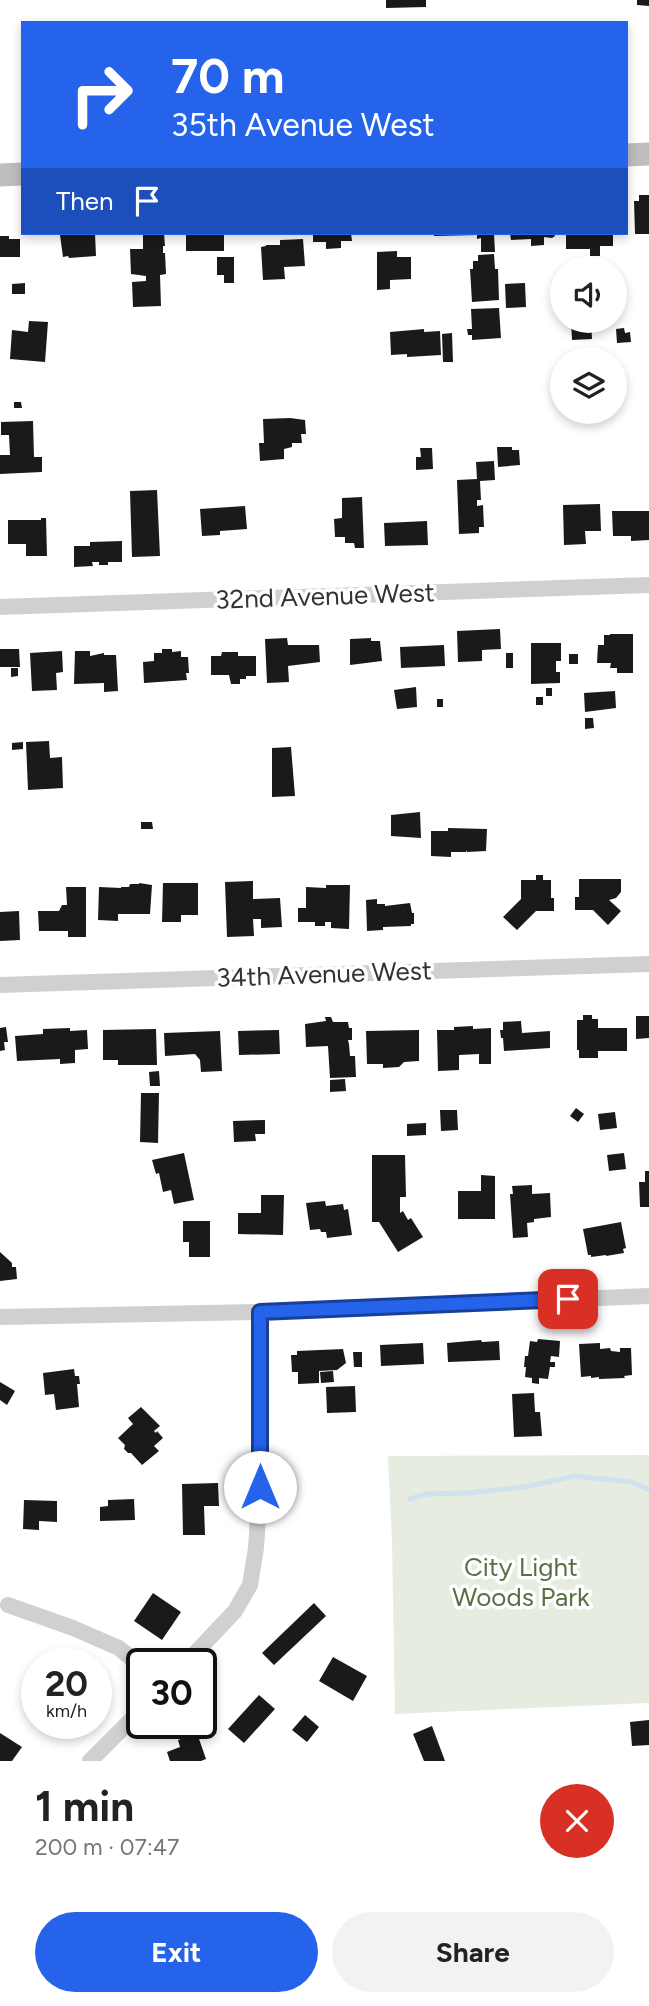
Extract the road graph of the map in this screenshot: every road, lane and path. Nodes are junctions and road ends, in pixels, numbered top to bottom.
1 (649, 154) edge
2 (628, 155) edge
3 (21, 174) edge
4 (0, 175) edge
5 (649, 585) edge
6 (0, 607) edge
7 (649, 964) edge
8 (0, 985) edge
9 (649, 1296) edge
10 (260, 1312) junction
11 (0, 1317) edge
12 (8, 1605) dead end
13 (200, 1648) edge
14 (126, 1654) edge
15 (126, 1725) edge
16 (90, 1761) edge

1 - 2 main road
3 - 4 main road
5 - 6 street, 32nd Avenue West
7 - 8 street, 34th Avenue West
9 - 10 street
10 - 11 street
10 - 13 street
12 - 14 street
15 - 16 street

